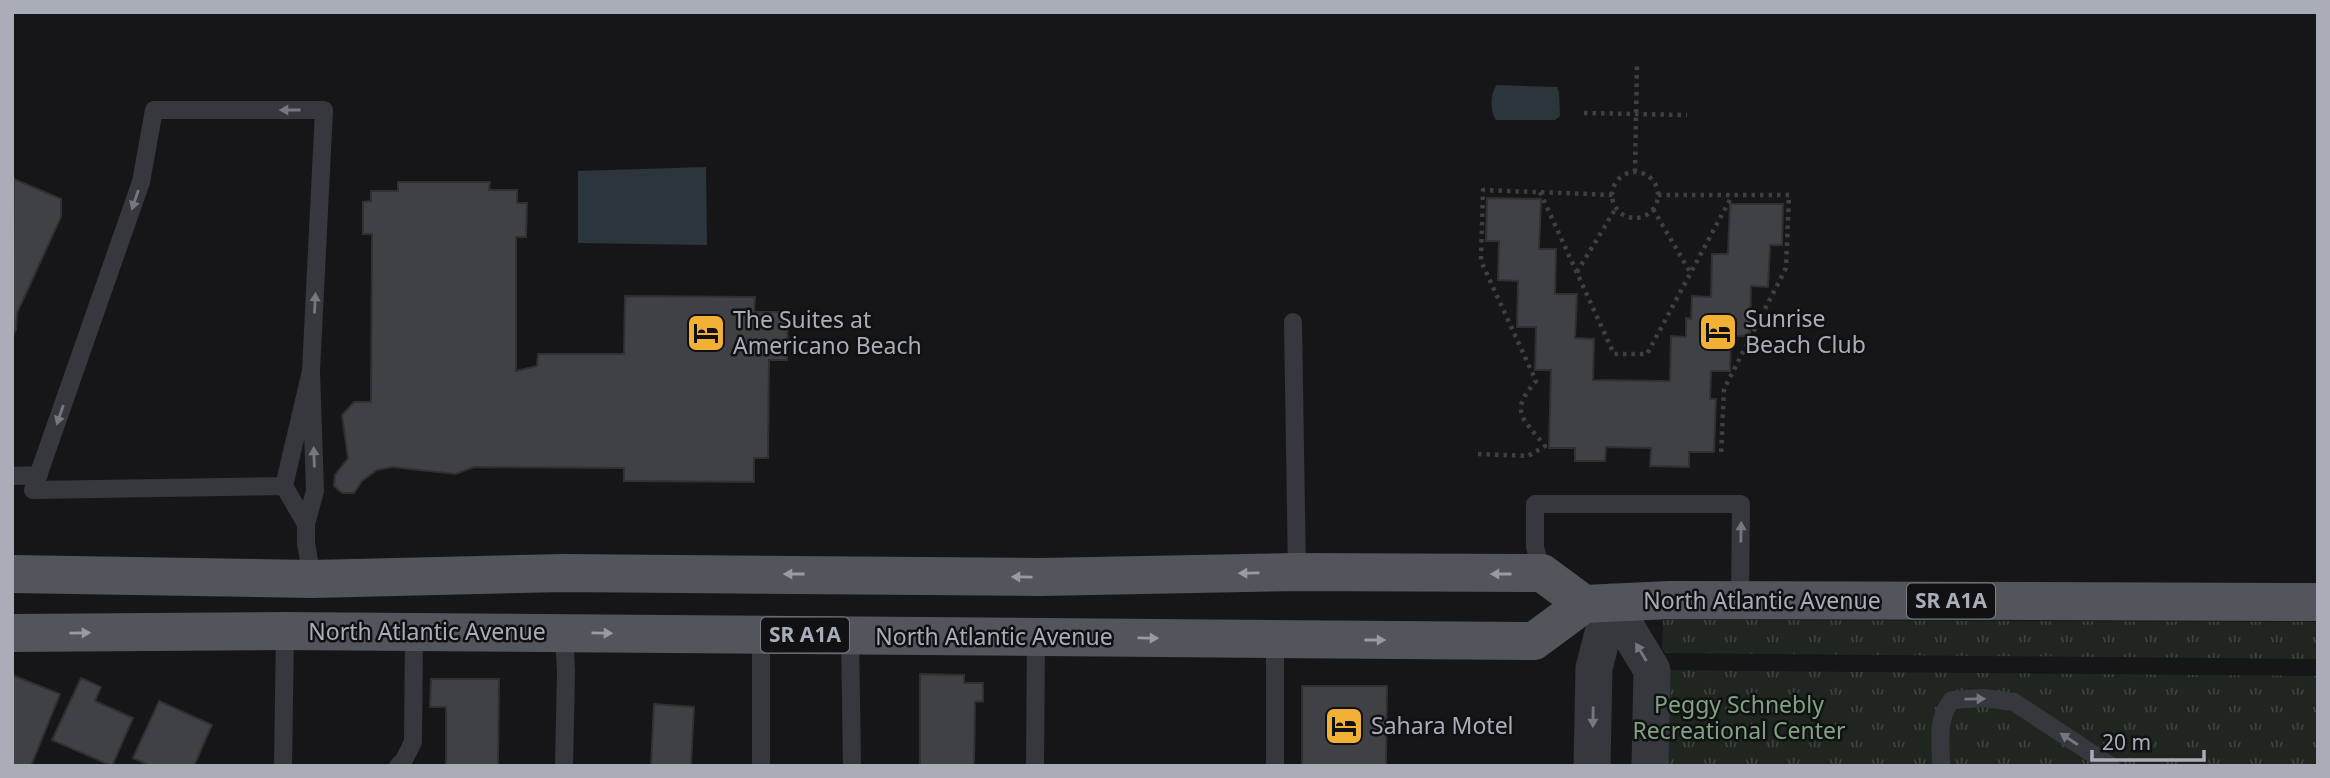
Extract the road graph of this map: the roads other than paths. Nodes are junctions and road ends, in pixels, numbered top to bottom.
1 (1293, 322) dead end
2 (311, 371) junction
3 (39, 475) junction
4 (12, 476) edge
5 (285, 486) junction
6 (306, 524) junction
7 (1297, 572) junction
8 (1542, 573) junction
9 (12, 575) edge
10 (312, 579) junction
11 (1740, 600) junction
12 (2318, 602) edge
13 (1598, 603) junction
14 (285, 631) junction
15 (414, 632) junction
16 (564, 633) junction
17 (12, 634) edge
18 (761, 635) junction
19 (850, 636) junction
20 (1036, 637) junction
21 (1275, 639) junction
22 (283, 766) edge
23 (398, 766) edge
24 (564, 766) edge
25 (761, 766) edge
26 (852, 766) edge
27 (1035, 766) edge
28 (1275, 766) edge
29 (1592, 766) edge
30 (1650, 766) edge
31 (1941, 766) edge
32 (2111, 766) edge

1 - 7 lane
2 -> 3 lane
2 - 5 lane
6 -> 2 lane
3 - 4 lane
3 - 5 lane
5 - 6 lane
6 - 10 lane
8 -> 7 main road
7 -> 10 main road
11 -> 8 lane
8 - 13 main road
9 - 10 main road
11 - 12 main road, North Atlantic Avenue / SR A1A
11 - 13 main road, North Atlantic Avenue / SR A1A
21 -> 13 main road, North Atlantic Avenue / SR A1A
13 -> 29 street
30 -> 13 street
14 - 15 main road, North Atlantic Avenue / SR A1A
17 -> 14 main road, North Atlantic Avenue / SR A1A
14 - 22 lane
15 - 16 main road, North Atlantic Avenue / SR A1A
15 - 23 lane
16 -> 18 main road, North Atlantic Avenue / SR A1A
16 - 24 lane
18 - 19 main road, North Atlantic Avenue / SR A1A
18 - 25 lane
19 - 20 main road, North Atlantic Avenue / SR A1A
19 - 26 lane
20 -> 21 main road, North Atlantic Avenue / SR A1A
20 - 27 lane
21 - 28 lane
31 - 32 lane

